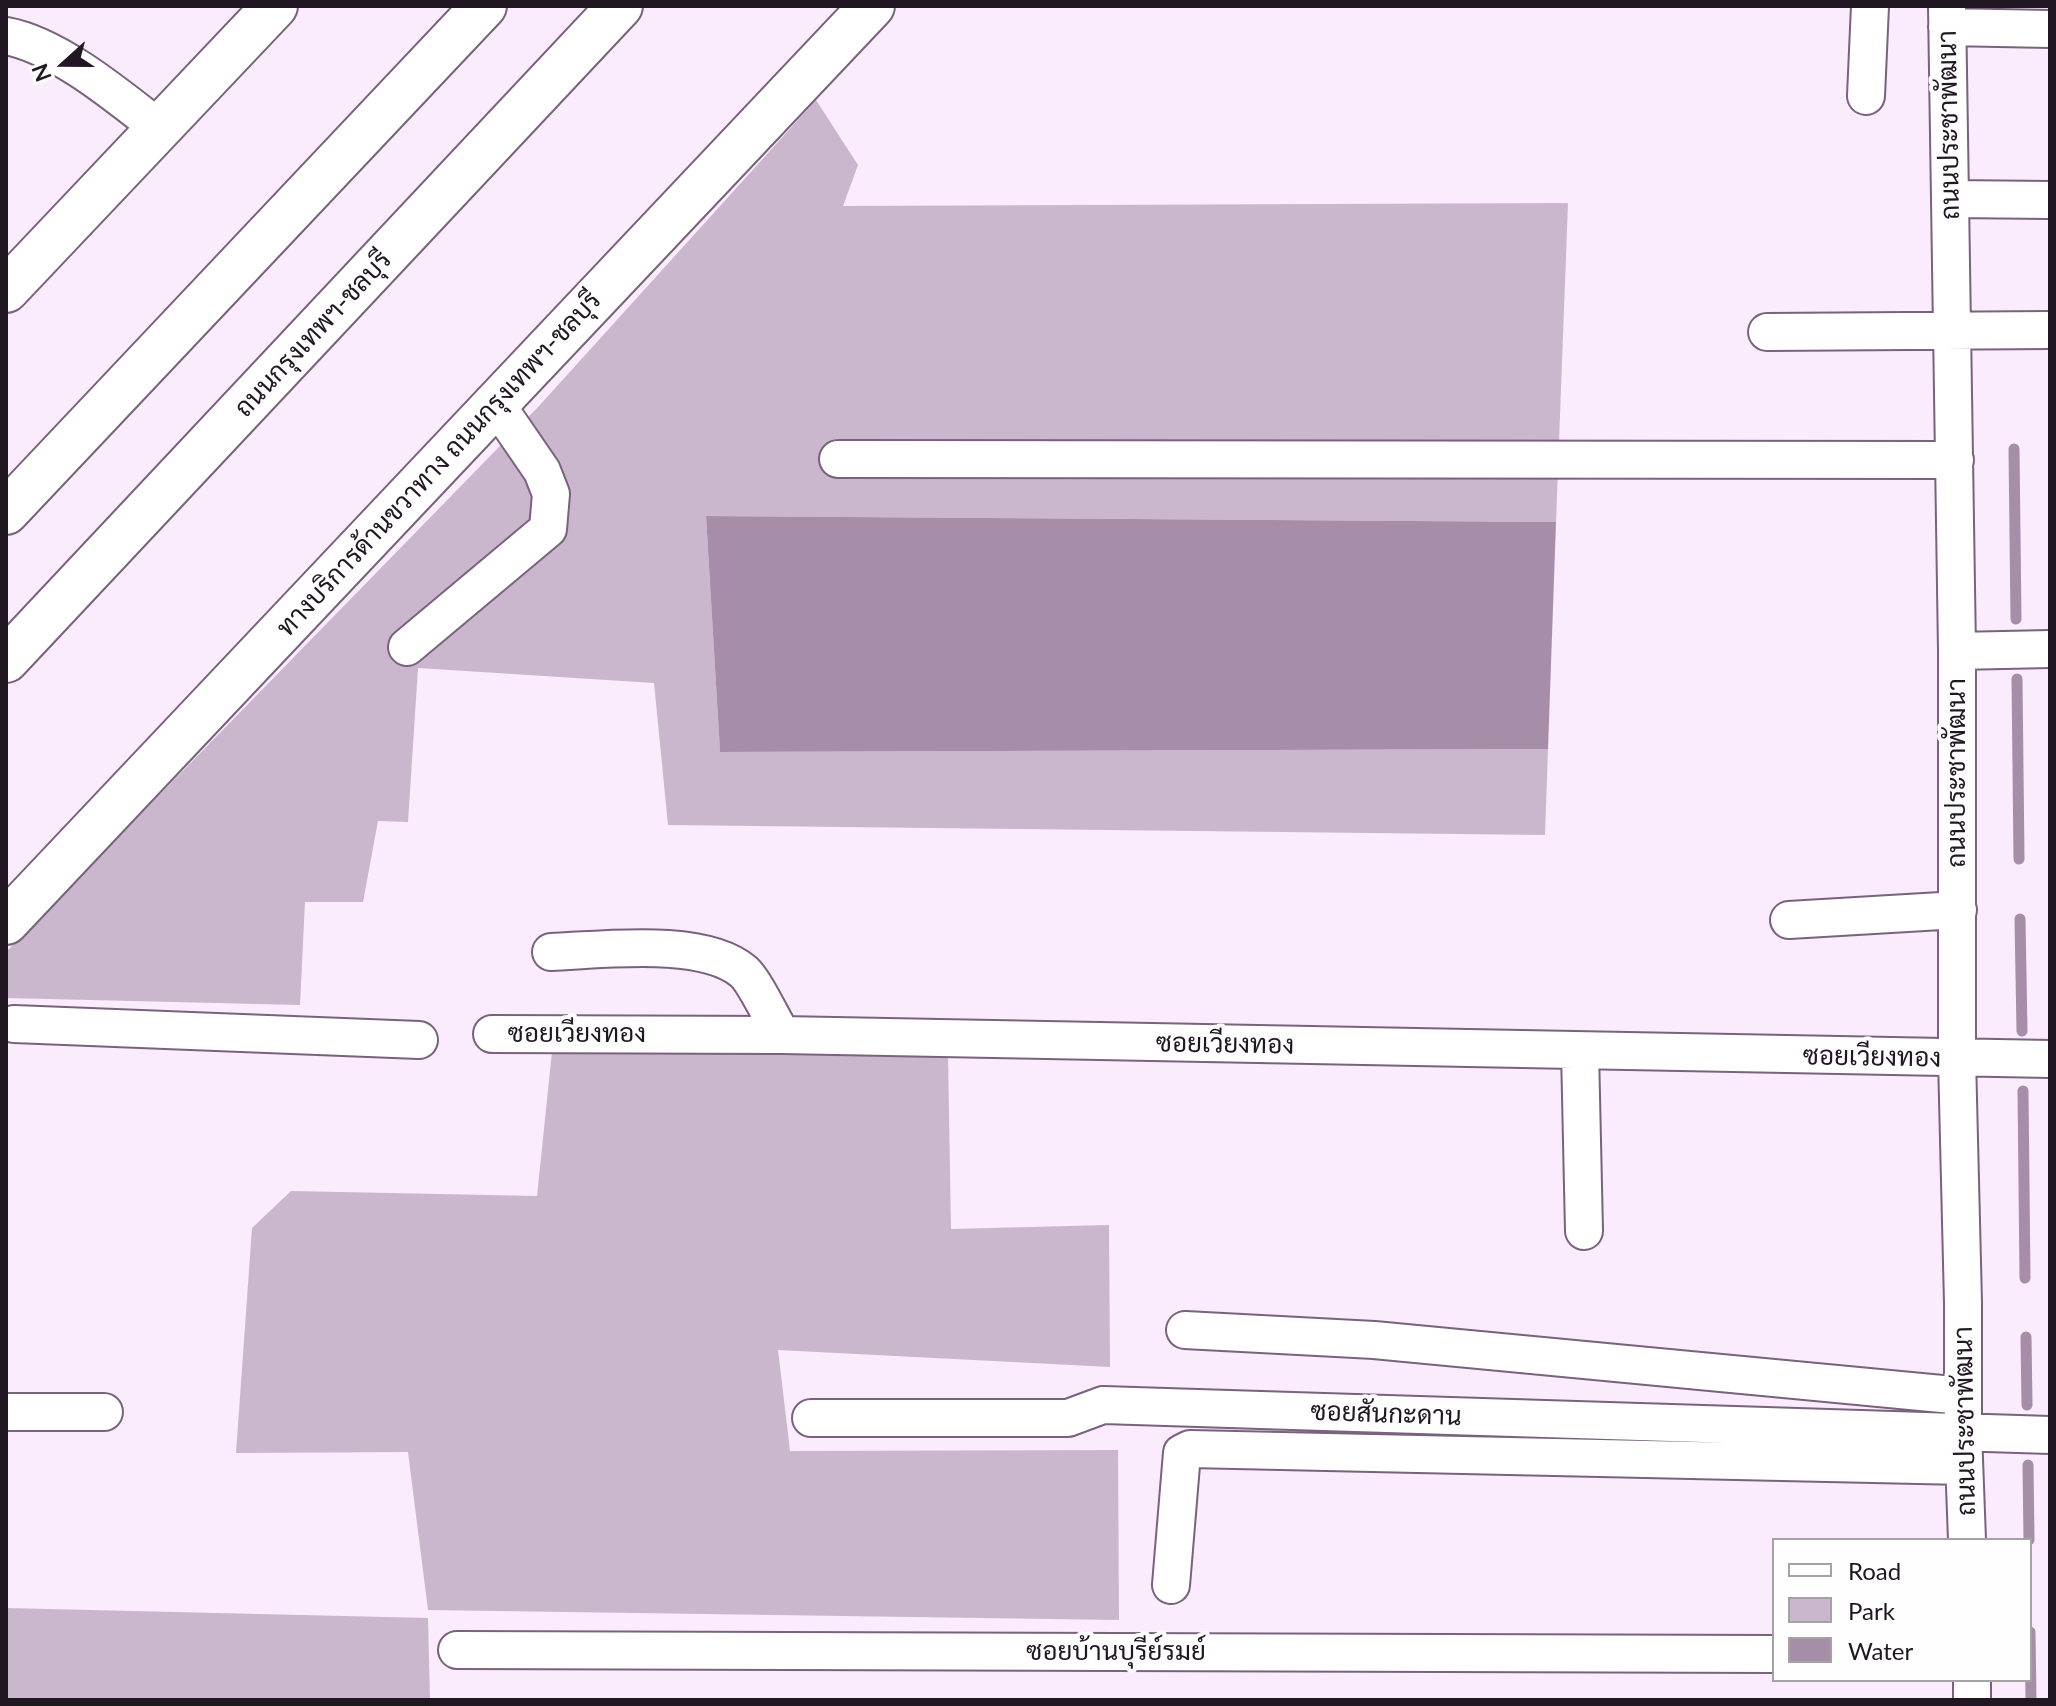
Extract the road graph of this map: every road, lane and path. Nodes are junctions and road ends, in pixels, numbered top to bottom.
1 (484, 6) edge
2 (620, 6) edge
3 (872, 6) edge
4 (1870, 6) edge
5 (260, 9) edge
6 (1947, 16) edge
7 (2050, 29) edge
8 (6, 36) edge
9 (1866, 96) dead end
10 (160, 129) junction
11 (1952, 199) junction
12 (2050, 200) edge
13 (6, 290) edge
14 (2050, 330) edge
15 (1767, 332) dead end
16 (1953, 332) junction
17 (496, 404) junction
18 (838, 459) dead end
19 (1955, 460) junction
20 (6, 512) edge
21 (407, 647) dead end
22 (2050, 649) edge
23 (1957, 651) junction
24 (6, 660) edge
25 (1958, 910) junction
26 (1789, 920) dead end
27 (6, 922) edge
28 (551, 952) dead end
29 (14, 1024) dead end
30 (492, 1034) dead end
31 (782, 1035) junction
32 (419, 1040) dead end
33 (1580, 1051) junction
34 (1957, 1058) junction
35 (2050, 1059) edge
36 (1584, 1231) dead end
37 (1185, 1330) dead end
38 (1963, 1396) junction
39 (6, 1412) edge
40 (104, 1412) dead end
41 (811, 1418) dead end
42 (2050, 1435) edge
43 (1963, 1449) junction
44 (1967, 1538) edge
45 (1171, 1585) dead end
46 (457, 1650) dead end
47 (1772, 1654) edge

1 - 20 main road
2 - 24 main road, ถนนกรุงเทพฯ-ชลบุรี
3 - 17 main road, ทางบริการด้านขวาทาง ถนนกรุงเทพฯ-ชลบุรี
4 - 9 street
5 - 10 main road
6 - 7 street
6 - 11 street, ถนนประชาพัฒนา
8 - 10 street
10 - 13 main road
11 - 12 street
11 - 16 street, ถนนประชาพัฒนา
14 - 16 street
15 - 16 street
16 - 19 street, ถนนประชาพัฒนา
17 - 21 street
17 - 27 main road, ทางบริการด้านขวาทาง ถนนกรุงเทพฯ-ชลบุรี
18 - 19 street
19 - 23 street, ถนนประชาพัฒนา
22 - 23 street
23 - 25 street, ถนนประชาพัฒนา
25 - 26 street
25 - 34 street, ถนนประชาพัฒนา
28 - 31 street
29 - 32 street
30 - 31 street, ซอยเวียงทอง
31 - 33 street, ซอยเวียงทอง
33 - 34 street, ซอยเวียงทอง
33 - 36 street
34 - 35 street, ซอยเวียงทอง
34 - 38 street, ถนนประชาพัฒนา
37 - 38 street
38 - 43 street, ถนนประชาพัฒนา
39 - 40 street
41 - 43 street, ซอยสันกะดาน
42 - 43 street
43 - 44 street, ถนนประชาพัฒนา
43 - 45 street
46 - 47 street, ซอยบ้านบุรีย์รมย์

